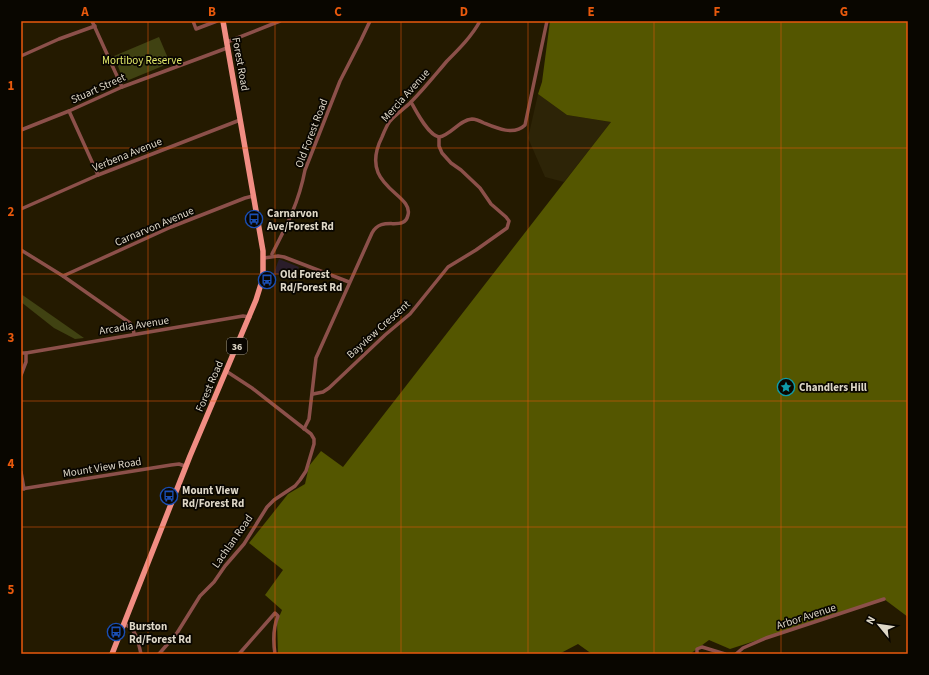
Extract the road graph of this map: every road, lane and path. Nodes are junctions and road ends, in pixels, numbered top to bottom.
1 (92, 21) edge
2 (192, 21) edge
3 (217, 21) edge
4 (223, 21) edge
5 (280, 21) edge
6 (370, 21) edge
7 (480, 21) edge
8 (547, 21) edge
9 (94, 26) junction
10 (227, 45) junction
11 (21, 56) edge
12 (122, 87) junction
13 (411, 102) junction
14 (69, 111) junction
15 (240, 120) junction
16 (21, 130) edge
17 (439, 137) junction
18 (98, 175) junction
19 (253, 196) junction
20 (21, 209) edge
21 (21, 250) edge
22 (263, 251) junction
23 (272, 254) junction
24 (278, 256) junction
25 (264, 258) junction
26 (63, 276) junction
27 (349, 282) junction
28 (250, 317) junction
29 (134, 334) junction
30 (21, 353) edge
31 (26, 353) junction
32 (226, 371) junction
33 (21, 375) edge
34 (313, 394) junction
35 (304, 429) junction
36 (186, 466) junction
37 (21, 472) edge
38 (22, 489) edge
39 (884, 599) dead end
40 (124, 624) junction
41 (112, 654) edge
42 (141, 654) edge
43 (159, 654) edge
44 (239, 654) edge
45 (275, 654) edge
46 (697, 654) edge
47 (725, 654) edge
48 (736, 654) edge

1 - 9 street
2 - 3 street
4 - 10 main road, Forest Road / 36
5 - 10 street, Stuart Street
6 - 23 street, Old Forest Road
7 - 13 street, Mercia Avenue
8 - 17 street
9 - 11 street
9 - 12 street
10 - 12 street, Stuart Street
10 - 15 main road, Forest Road / 36
12 - 14 street, Stuart Street
13 - 17 street
13 - 27 street, Mercia Avenue
14 - 16 street, Stuart Street
14 - 18 street
15 - 18 street, Verbena Avenue
15 - 19 main road, Forest Road / 36
17 - 34 street, Bayview Crescent
18 - 20 street, Verbena Avenue
19 - 22 main road, Forest Road / 36
19 - 26 street, Carnarvon Avenue
21 - 26 street
22 - 23 street
22 - 25 main road, Forest Road / 36
23 - 24 street
24 - 25 street
24 - 27 street
25 - 28 main road, Forest Road / 36
26 - 29 street
27 - 34 street, Mercia Avenue
28 - 29 street, Arcadia Avenue
28 - 32 main road, Forest Road / 36
29 - 31 street, Arcadia Avenue
30 - 31 street, Arcadia Avenue
31 - 33 street
32 - 35 street
32 - 36 main road, Forest Road / 36
34 - 35 street, Mercia Avenue
35 - 43 street, Lachlan Road
36 - 38 street, Mount View Road
36 - 40 main road, Forest Road / 36
37 - 38 street
39 - 48 street, Arbor Avenue
40 - 41 main road, Forest Road / 36
40 - 42 street
44 - 45 street
46 - 47 street

